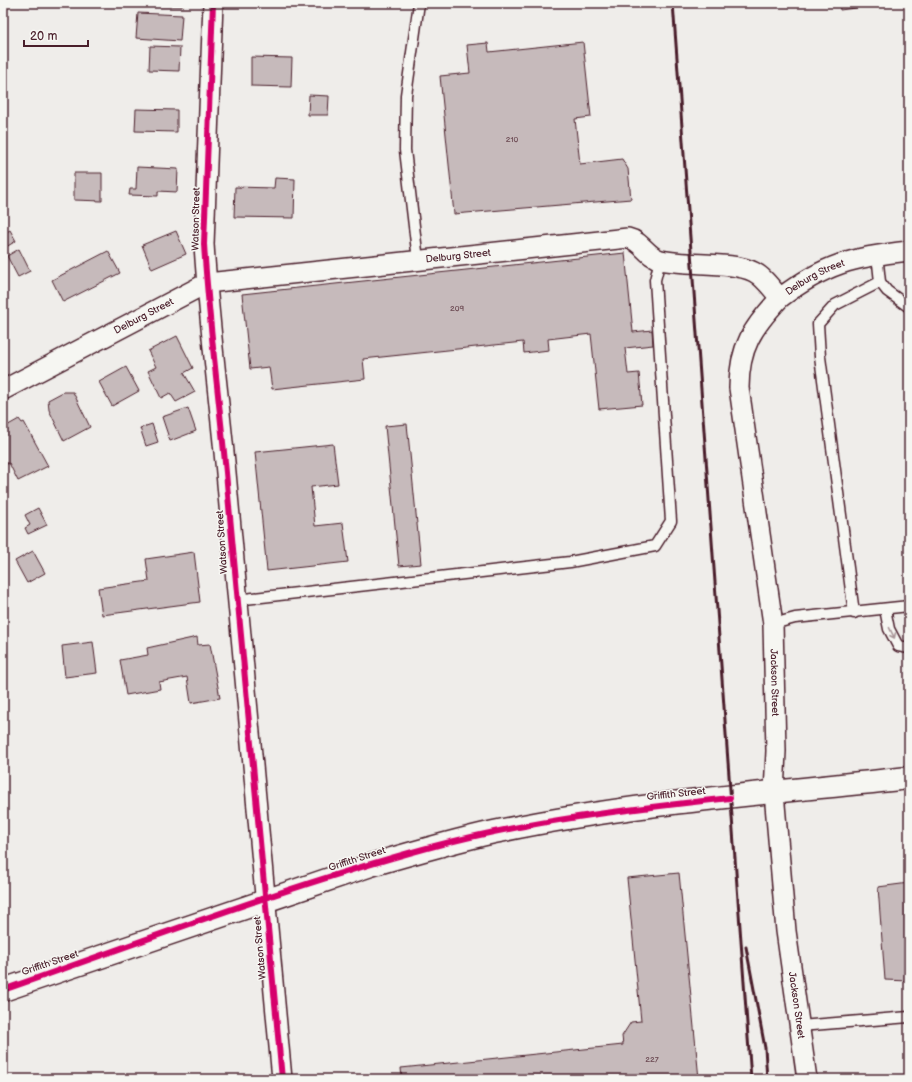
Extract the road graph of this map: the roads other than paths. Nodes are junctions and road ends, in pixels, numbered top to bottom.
1 (213, 3) edge
2 (419, 3) edge
3 (909, 251) edge
4 (877, 254) junction
5 (418, 260) junction
6 (660, 260) junction
7 (880, 282) junction
8 (207, 283) junction
9 (780, 298) junction
10 (909, 307) edge
11 (3, 390) edge
12 (236, 600) junction
13 (909, 606) edge
14 (885, 609) junction
15 (854, 613) junction
16 (773, 624) junction
17 (909, 648) edge
18 (909, 778) edge
19 (774, 793) junction
20 (266, 899) junction
21 (3, 990) edge
22 (909, 1017) edge
23 (800, 1026) junction
24 (282, 1079) edge
25 (807, 1079) edge

1 - 8 street, Watson Street
2 - 5 lane
3 - 4 street, Delburg Street
4 - 7 lane
4 - 9 street, Delburg Street
5 - 6 street, Delburg Street
5 - 8 street, Delburg Street
6 - 9 street, Delburg Street
6 - 12 lane
7 - 10 lane
7 - 15 lane
8 - 11 street, Delburg Street
8 - 12 street, Watson Street
9 - 16 street, Jackson Street
12 - 20 street, Watson Street
13 - 14 lane
14 - 15 lane
14 -> 17 lane
15 - 16 lane
16 - 19 street, Jackson Street
18 - 19 main road, Griffith Street
19 - 20 main road, Griffith Street
19 - 23 street, Jackson Street
20 - 21 main road, Griffith Street
20 - 24 street, Watson Street
22 - 23 lane
23 - 25 street, Jackson Street

